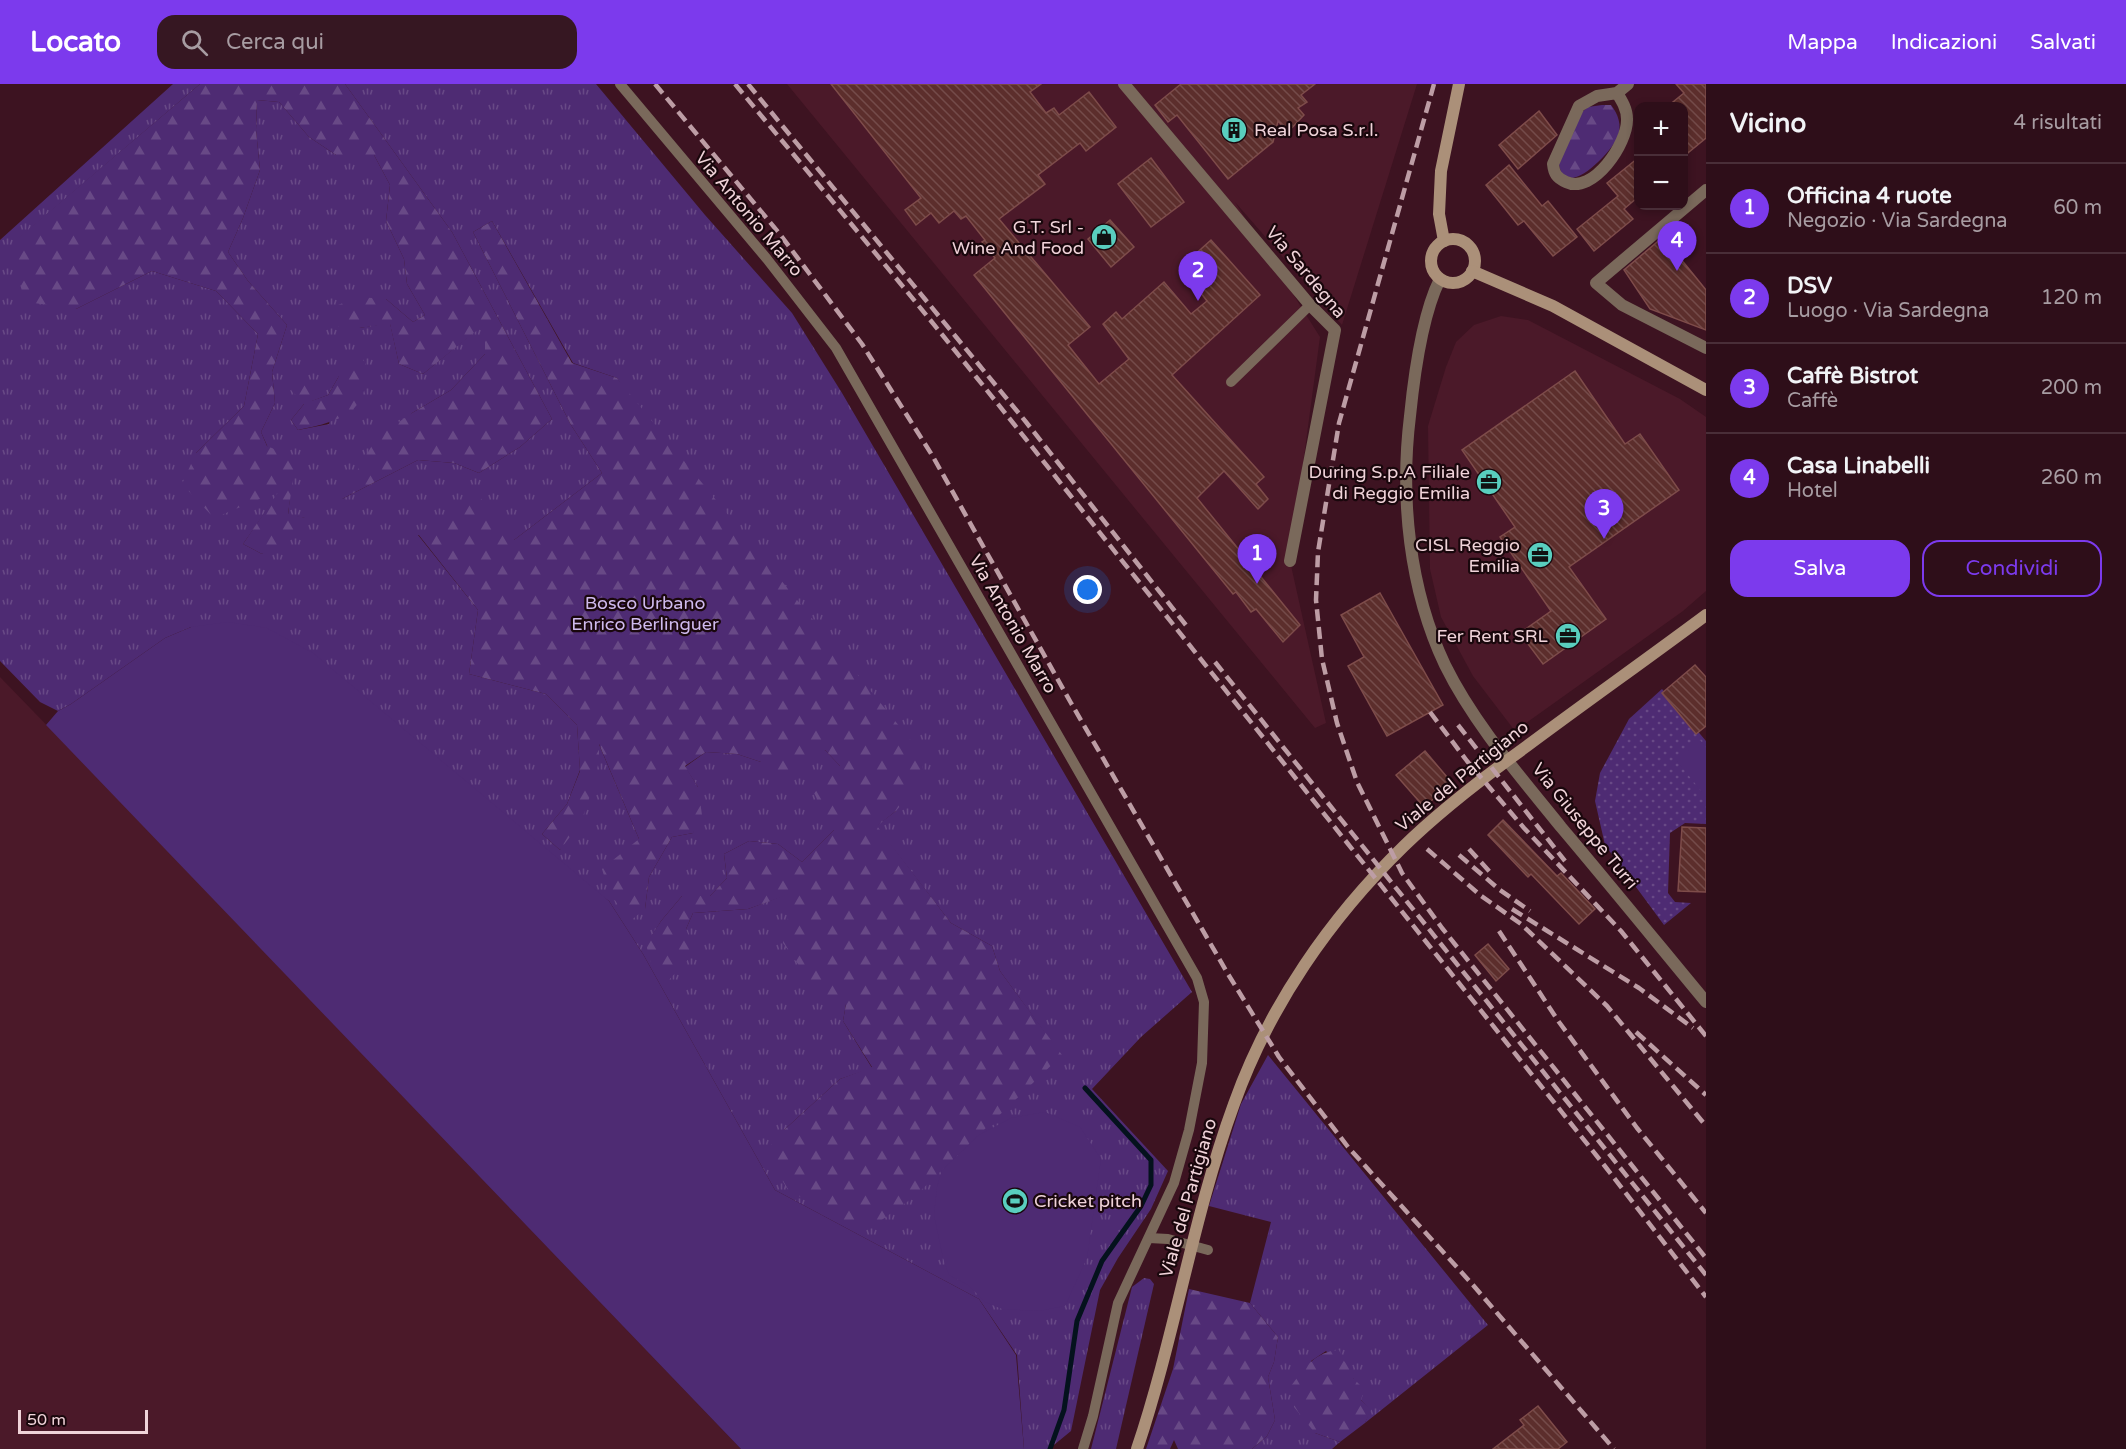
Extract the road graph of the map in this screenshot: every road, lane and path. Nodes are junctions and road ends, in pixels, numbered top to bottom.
1 (620, 84) edge
2 (1124, 84) edge
3 (1459, 84) edge
4 (1628, 84) edge
5 (1617, 93) junction
6 (1706, 190) edge
7 (1444, 241) junction
8 (1473, 271) junction
9 (1440, 279) junction
10 (1311, 305) junction
11 (1706, 348) edge
12 (1231, 382) dead end
13 (1706, 390) edge
14 (1290, 561) dead end
15 (1706, 615) edge
16 (1706, 1002) edge
17 (1149, 1238) junction
18 (1208, 1250) dead end
19 (1083, 1449) edge
20 (1137, 1449) edge

1 - 17 lane, Via Antonio Marro
2 - 10 street, Via Sardegna
3 - 7 main road
4 - 5 street
5 - 5 street
6 - 11 street
7 - 8 main road
7 - 9 main road
8 - 9 main road
8 - 13 main road
9 - 16 street, Via Giuseppe Turri
10 - 12 lane
10 - 14 street, Via Sardegna
15 - 20 main road, Viale del Partigiano
17 - 18 lane
17 - 19 lane, Via Antonio Marro

